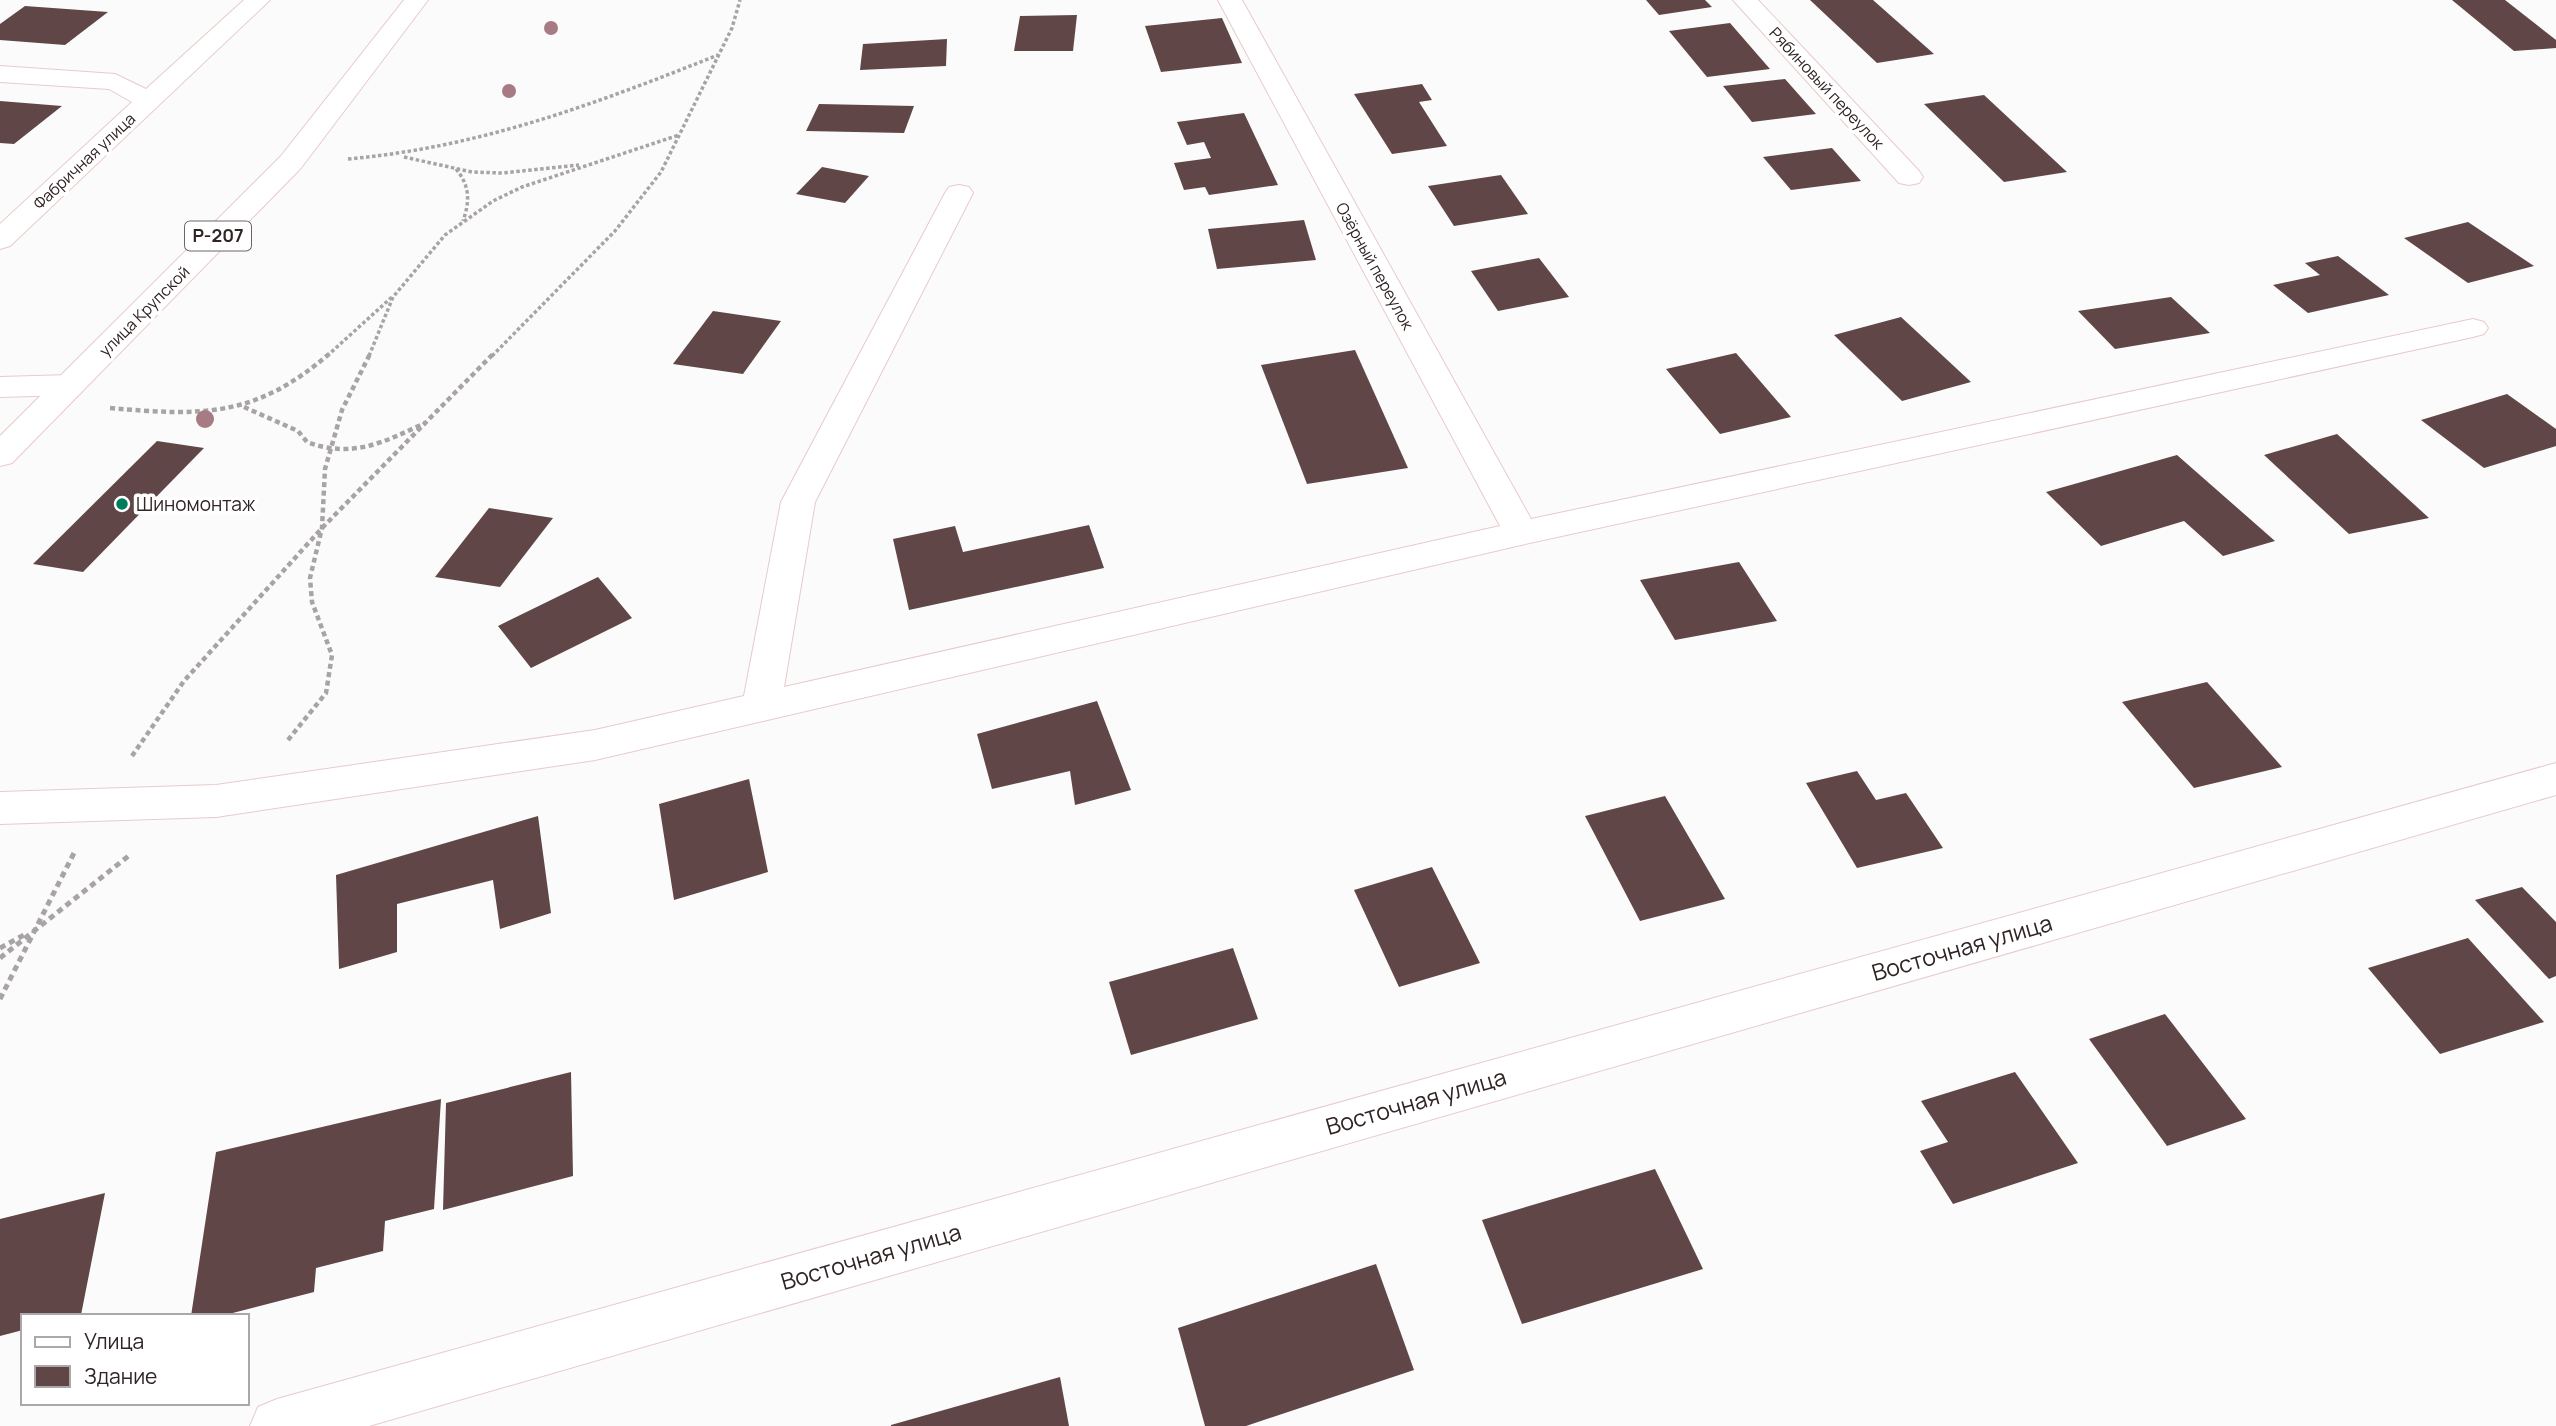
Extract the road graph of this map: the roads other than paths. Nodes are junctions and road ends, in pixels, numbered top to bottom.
1 (258, 0) edge
2 (416, 0) edge
3 (1230, 0) edge
4 (1745, 0) edge
5 (0, 74) edge
6 (148, 101) junction
7 (1909, 177) dead end
8 (960, 193) dead end
9 (0, 240) edge
10 (2473, 328) dead end
11 (0, 387) edge
12 (60, 394) junction
13 (0, 455) edge
14 (1521, 533) junction
15 (761, 707) junction
16 (2556, 779) edge
17 (0, 808) edge
18 (277, 1426) edge

1 - 6 street
2 - 12 street, улица Крупской / Р-207
3 - 14 street, Озёрный переулок
4 - 7 street, Рябиновый переулок
5 - 6 street, Фабричная улица
6 - 9 street, Фабричная улица
8 - 15 street
10 - 14 street
11 - 12 street
12 - 13 street, улица Крупской / Р-207
14 - 15 street
15 - 17 street
16 - 18 street, Восточная улица

